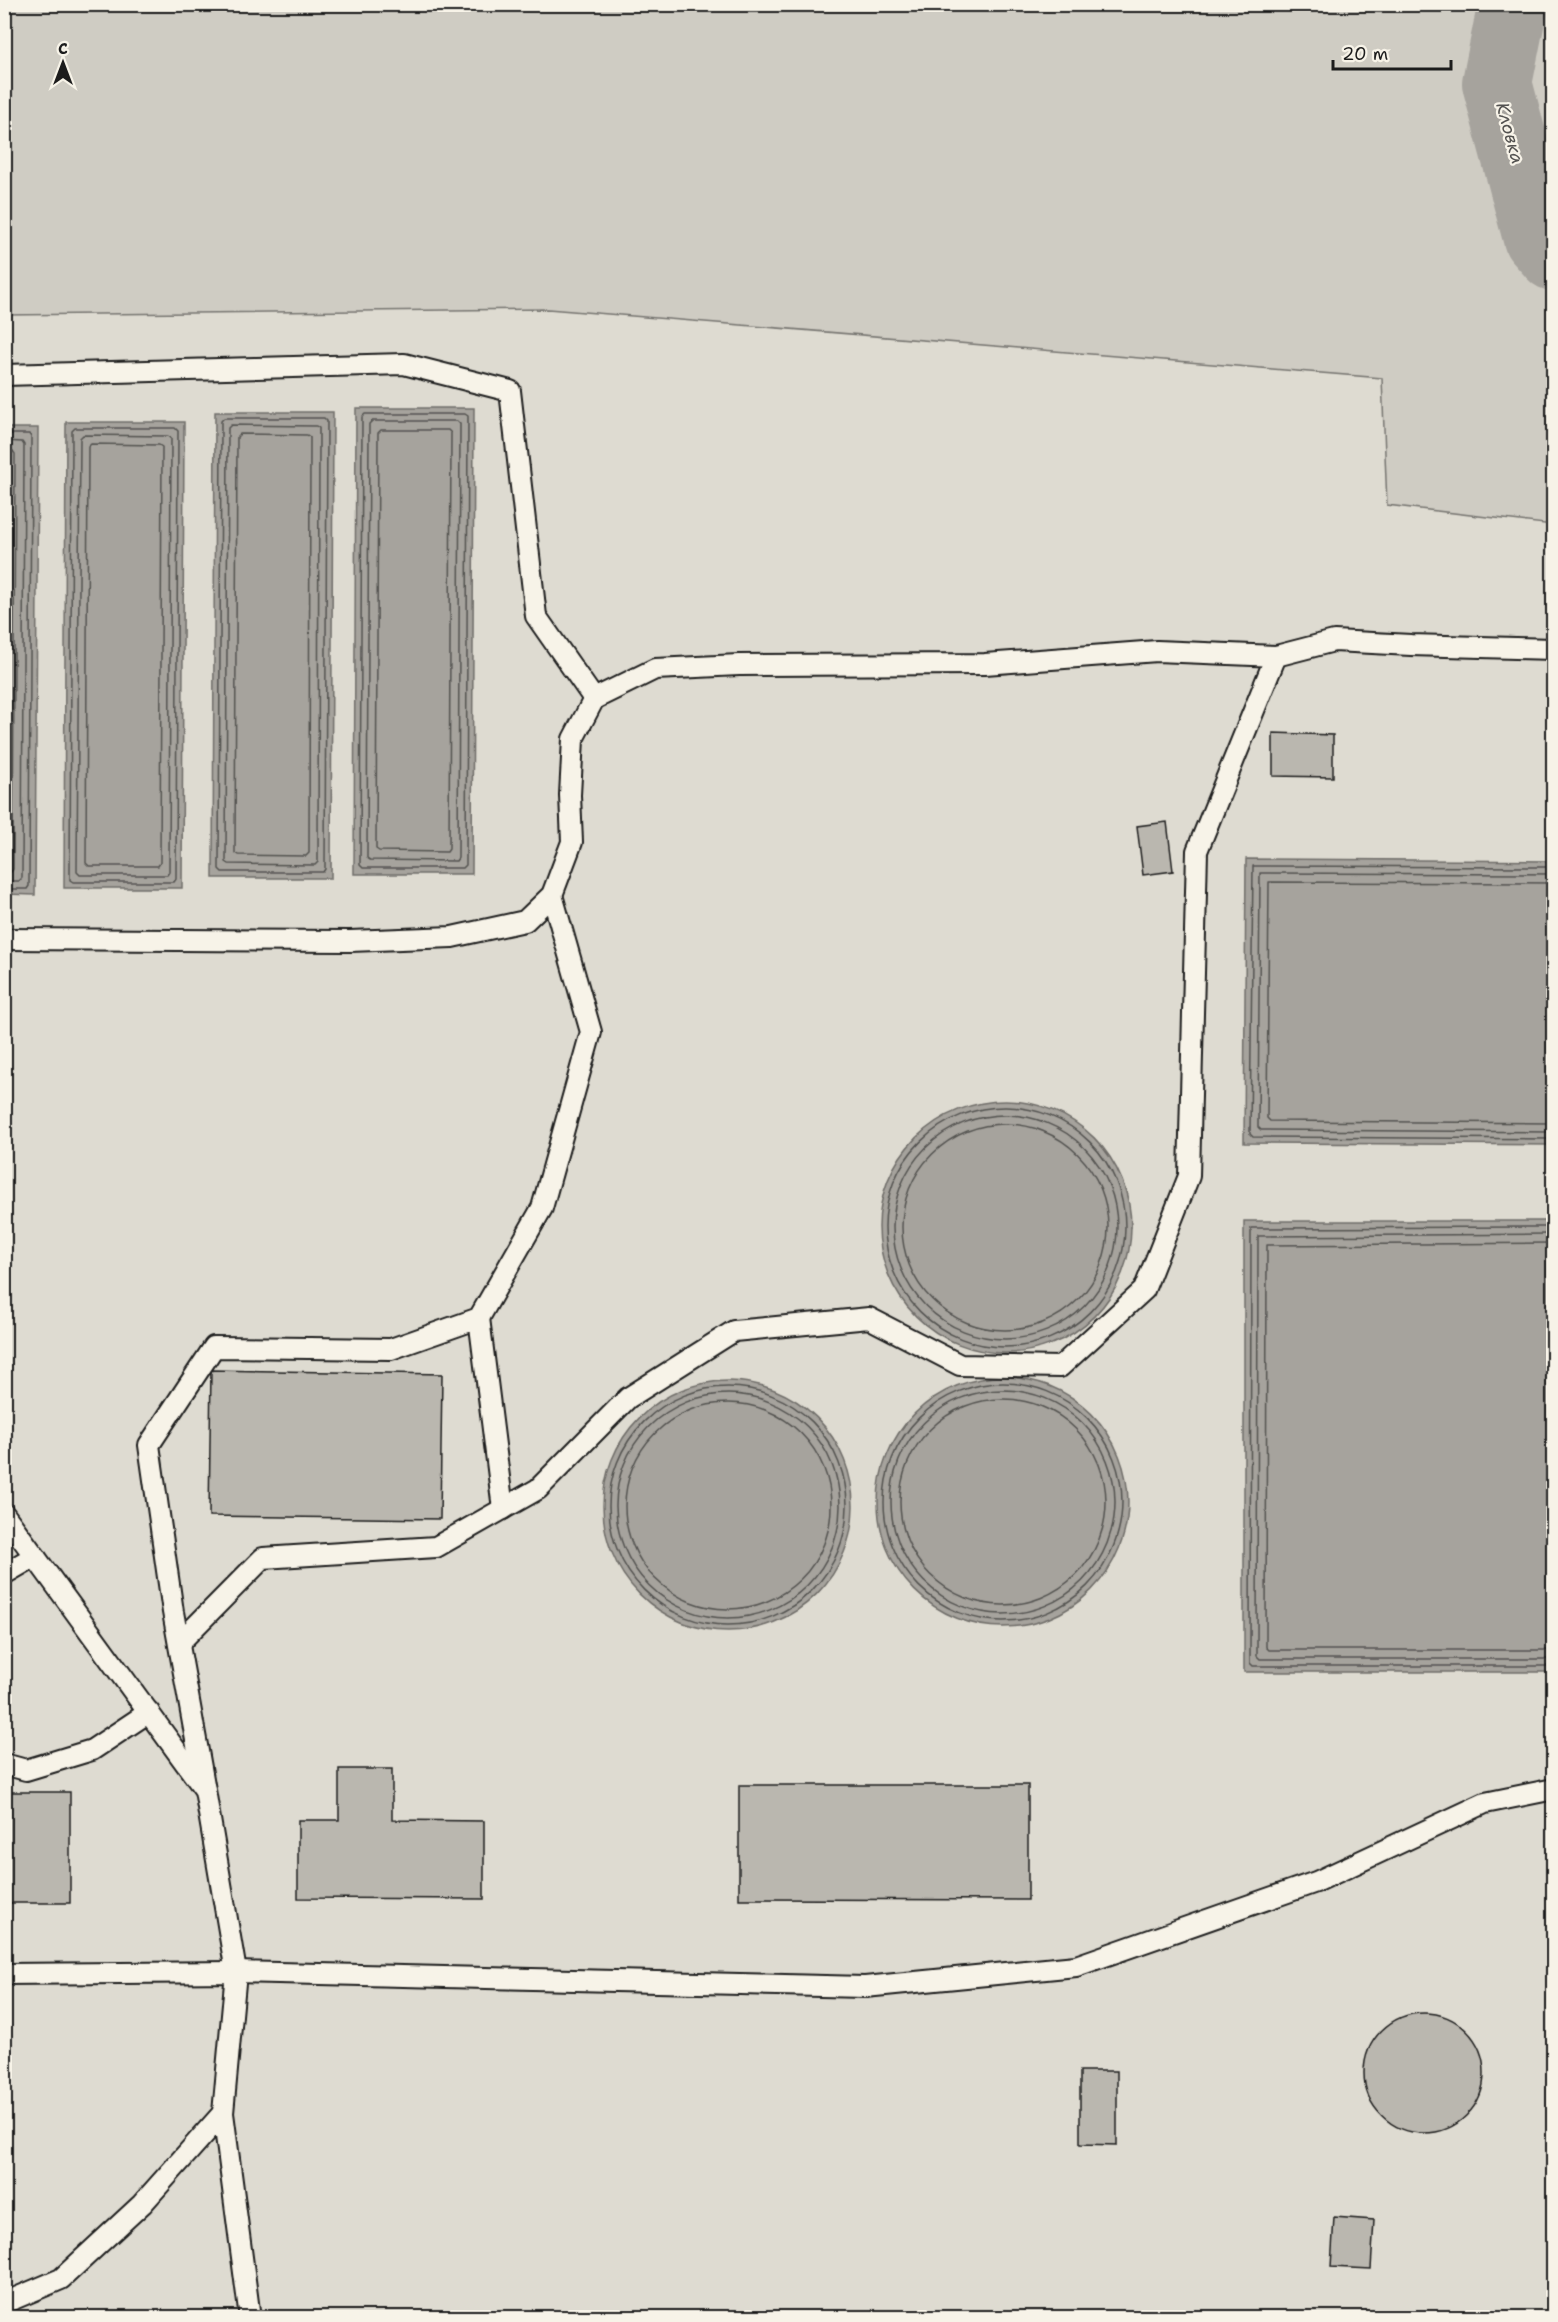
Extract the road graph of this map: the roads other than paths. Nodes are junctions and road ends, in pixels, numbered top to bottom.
1 (4, 375) edge
2 (1554, 649) edge
3 (1276, 657) junction
4 (594, 699) junction
5 (552, 895) junction
6 (4, 939) edge
7 (479, 1318) junction
8 (502, 1509) junction
9 (4, 1514) edge
10 (35, 1556) junction
11 (4, 1574) edge
12 (179, 1643) junction
13 (148, 1712) junction
14 (4, 1764) edge
15 (1554, 1789) edge
16 (205, 1790) junction
17 (236, 1972) junction
18 (4, 1974) edge
19 (223, 2113) junction
20 (4, 2303) edge
21 (250, 2318) edge

1 - 4 lane
2 - 3 lane
3 - 4 lane
3 - 8 lane
4 - 5 lane
5 - 6 lane
5 - 7 lane
7 - 8 lane
7 - 12 lane
8 - 12 lane
9 - 10 lane
10 - 11 lane
10 - 13 lane
12 - 16 lane
13 - 14 lane
13 - 16 lane
15 - 17 lane
16 - 17 lane
17 - 18 lane
17 - 19 lane
19 - 20 lane
19 - 21 lane

